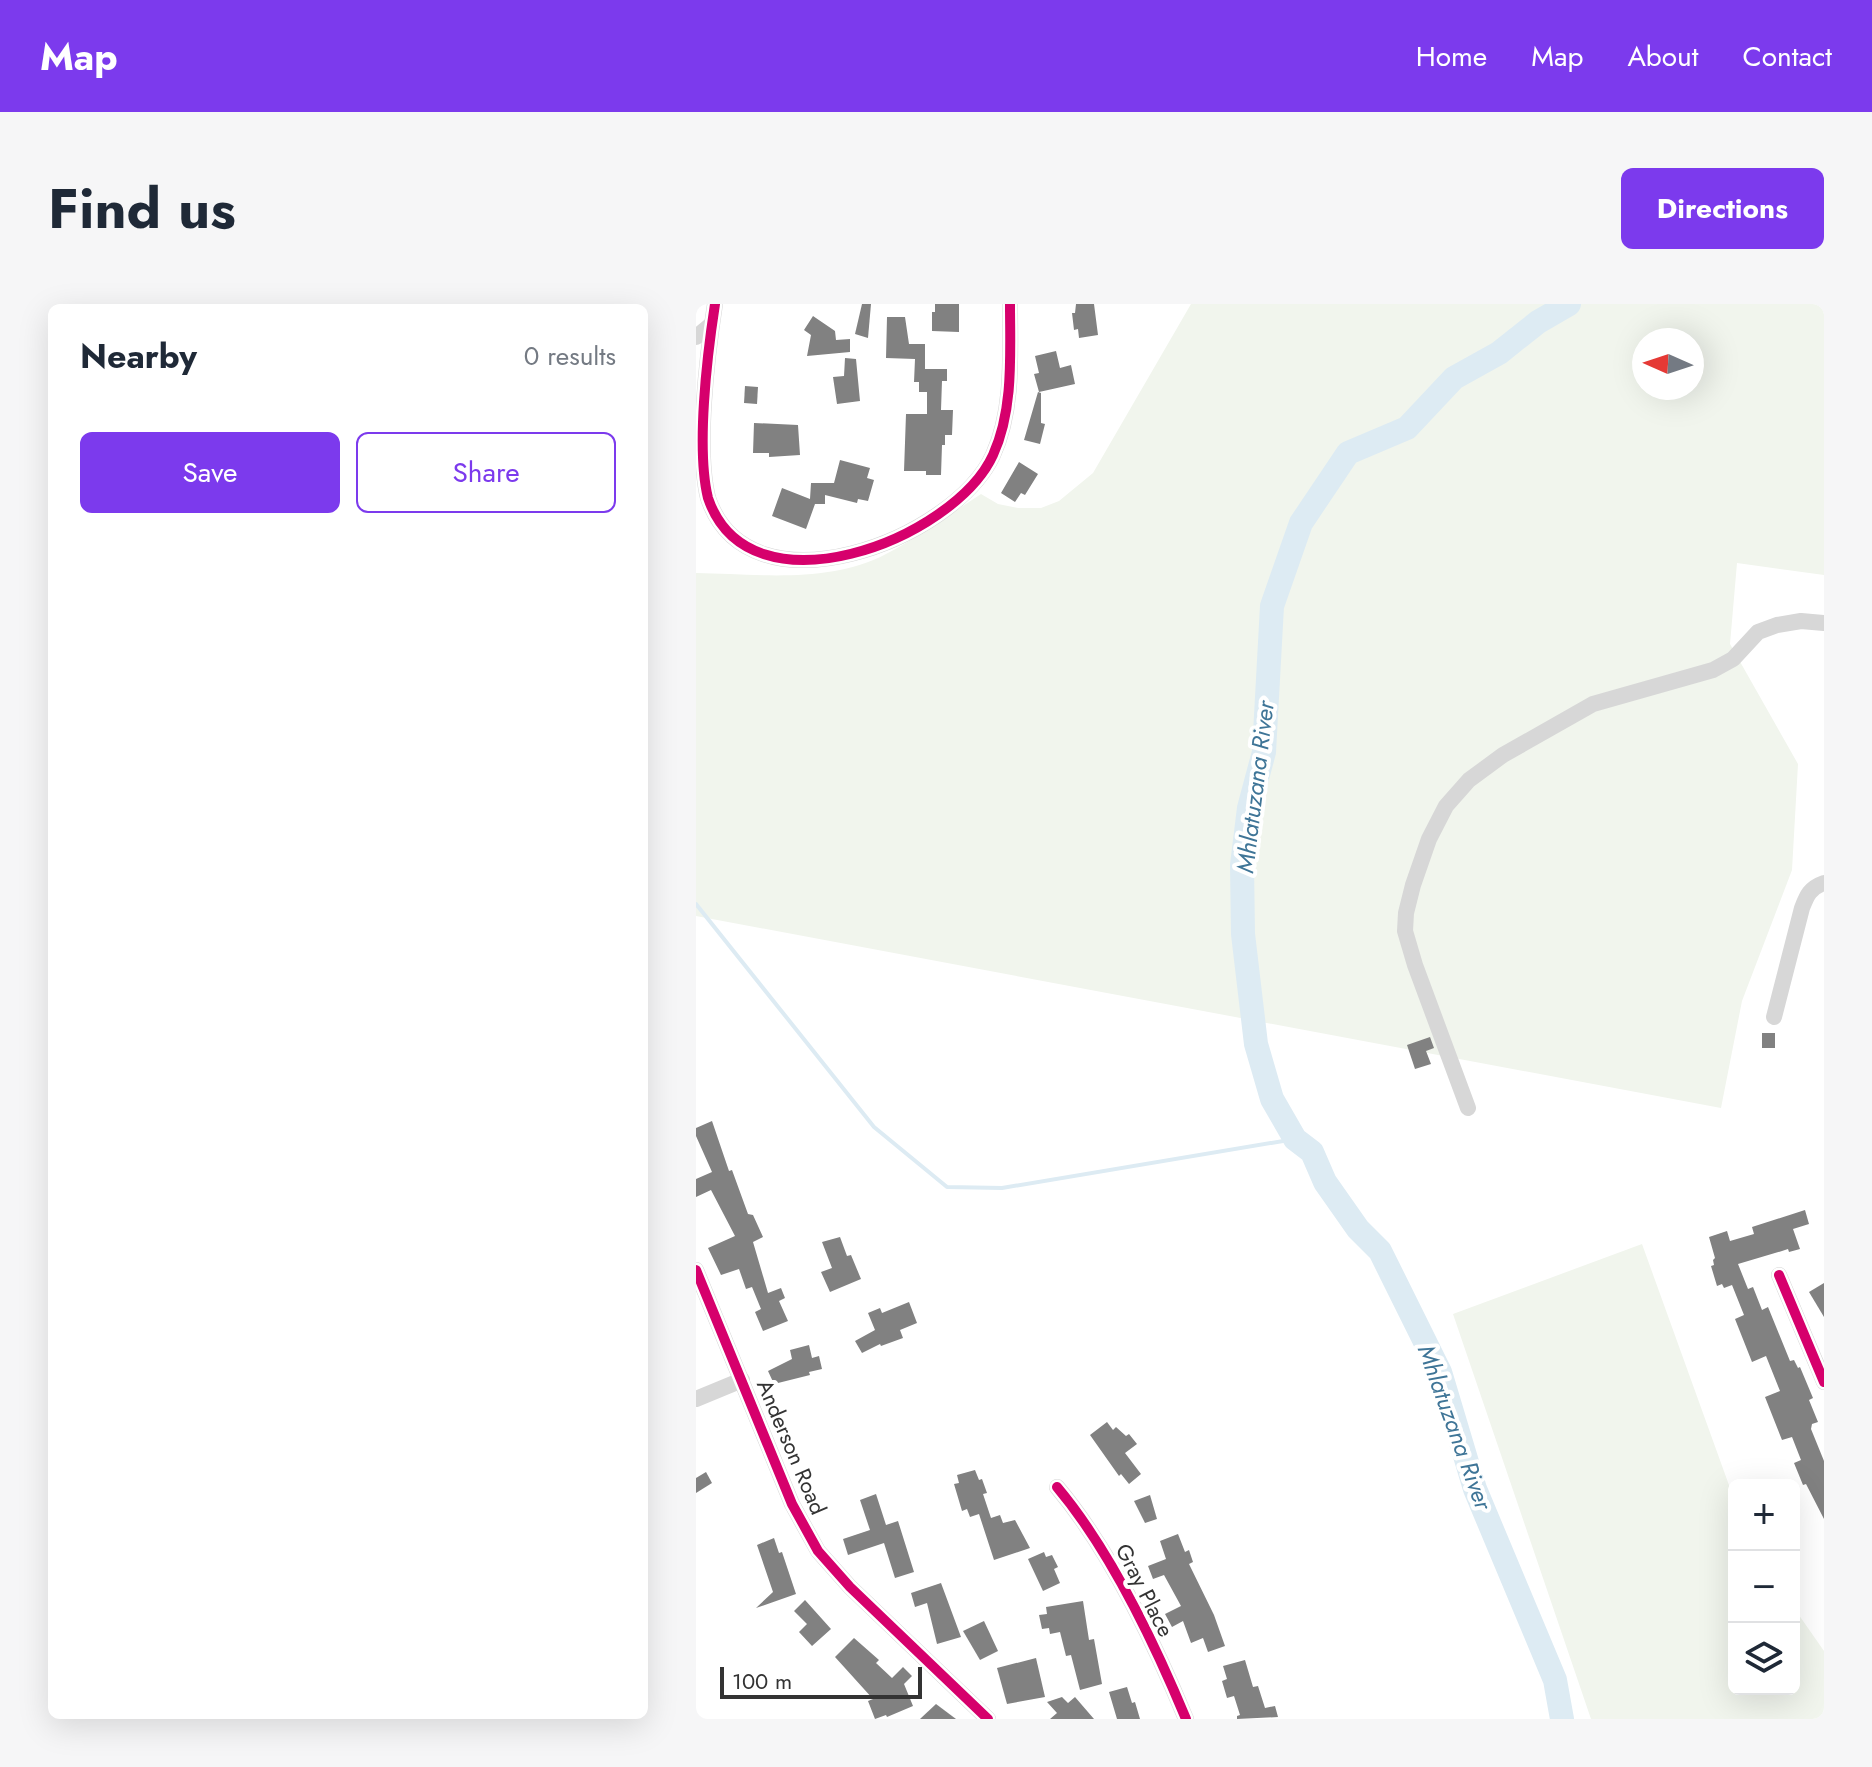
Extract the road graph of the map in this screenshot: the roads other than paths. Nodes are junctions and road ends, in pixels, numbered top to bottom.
1 (715, 304) edge
2 (1010, 304) edge
3 (712, 324) junction
4 (696, 337) edge
5 (1824, 623) edge
6 (1824, 883) edge
7 (1774, 1017) dead end
8 (1468, 1108) dead end
9 (696, 1270) edge
10 (1779, 1275) dead end
11 (742, 1380) junction
12 (1824, 1382) edge
13 (696, 1399) edge
14 (1057, 1487) dead end
15 (988, 1719) edge
16 (1186, 1719) edge

1 - 3 street
2 - 3 street
3 - 4 street
5 - 8 street
6 - 7 street
9 - 11 street, Anderson Road
10 - 12 street
11 - 13 street
11 - 15 street, Anderson Road
14 - 16 street, Gray Place

